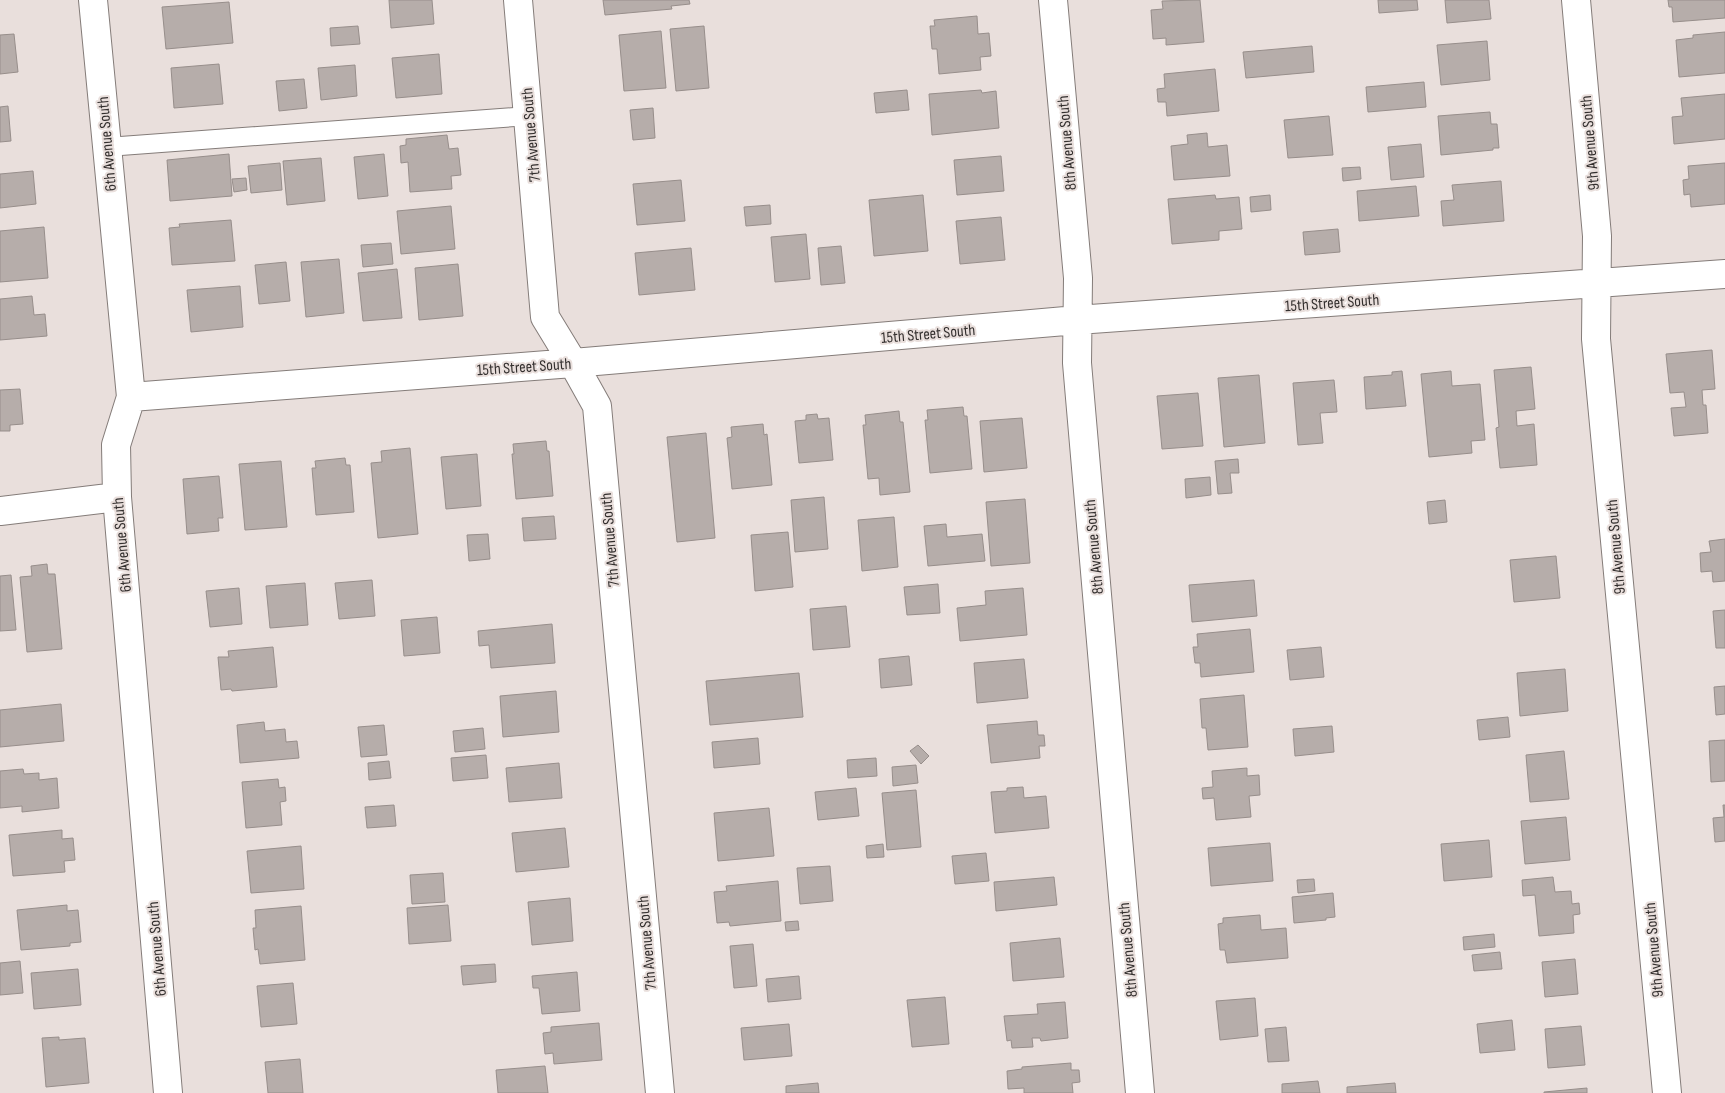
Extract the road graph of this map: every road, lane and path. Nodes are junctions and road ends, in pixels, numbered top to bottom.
1 (93, 0) edge
2 (518, 0) edge
3 (1053, 0) edge
4 (1576, 0) edge
5 (529, 116) junction
6 (106, 148) junction
7 (1725, 274) edge
8 (1598, 284) junction
9 (1077, 320) junction
10 (573, 363) junction
11 (131, 397) junction
12 (117, 497) junction
13 (0, 510) edge
14 (168, 1093) edge
15 (660, 1093) edge
16 (1140, 1093) edge
17 (1667, 1093) edge

1 - 6 street, 6th Avenue South
2 - 5 street, 7th Avenue South
3 - 9 street, 8th Avenue South
4 - 8 street, 9th Avenue South
5 - 6 lane
5 - 10 street, 7th Avenue South
6 - 11 street, 6th Avenue South
7 - 8 street, 15th Street South
8 - 9 street, 15th Street South
8 - 17 street, 9th Avenue South
9 - 10 street, 15th Street South
9 - 16 street, 8th Avenue South
10 - 11 street, 15th Street South
10 - 15 street, 7th Avenue South
11 - 12 street, 6th Avenue South
12 - 13 street
12 - 14 street, 6th Avenue South

